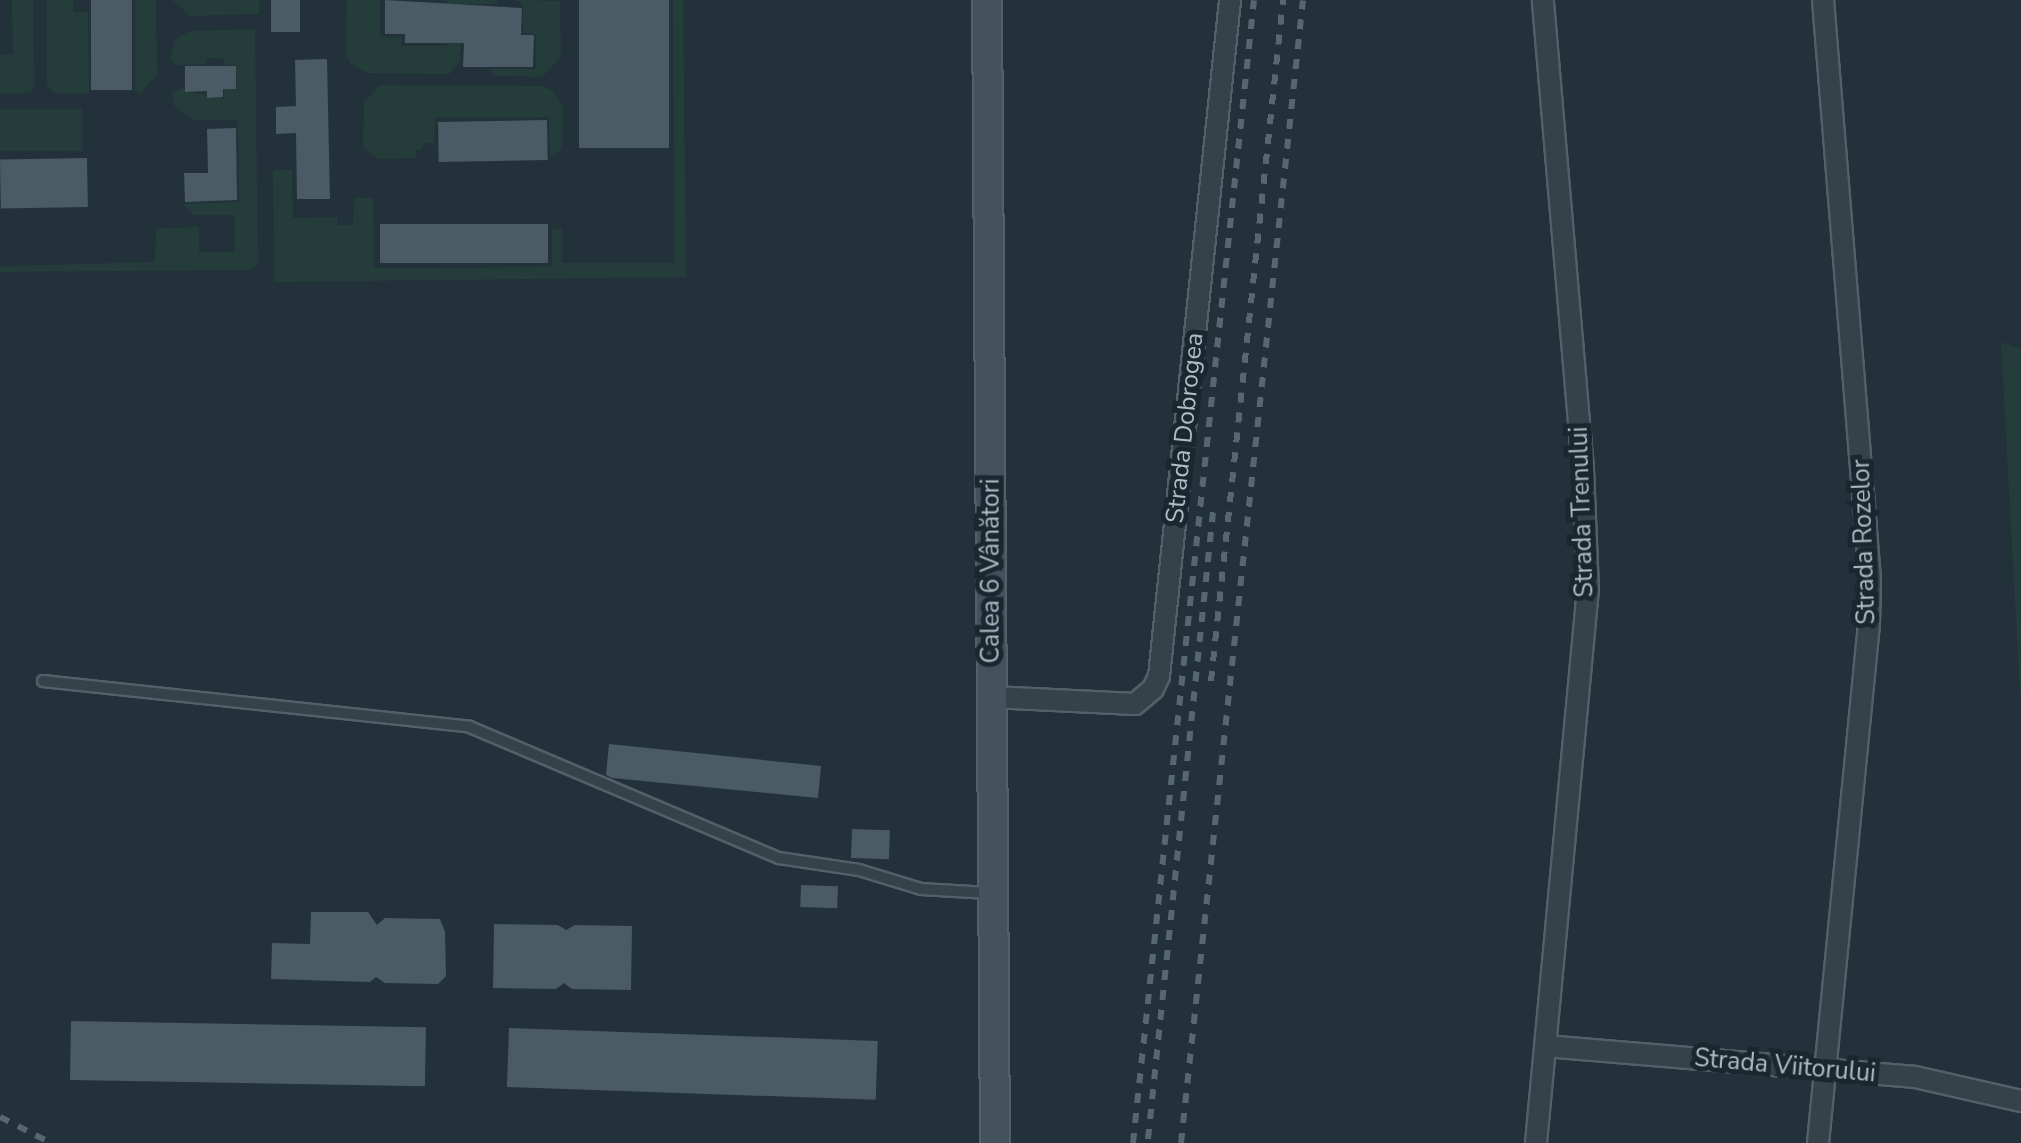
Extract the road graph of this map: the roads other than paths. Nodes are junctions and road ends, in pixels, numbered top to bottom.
1 (987, 0) edge
2 (1230, 0) edge
3 (1543, 0) edge
4 (1823, 0) edge
5 (43, 681) dead end
6 (992, 697) junction
7 (993, 893) junction
8 (1546, 1046) junction
9 (1825, 1068) junction
10 (2021, 1102) edge
11 (995, 1143) edge
12 (1536, 1143) edge
13 (1818, 1143) edge

1 - 6 main road, Calea 6 Vânători
2 - 6 street, Strada Dobrogea
3 - 8 street, Strada Trenului
4 - 9 street, Strada Rozelor
5 - 7 lane
6 - 7 main road, Calea 6 Vânători
7 - 11 main road, Calea 6 Vânători
8 - 9 street, Strada Viitorului
8 - 12 street, Strada Trenului
9 - 10 street, Strada Viitorului
9 - 13 street, Strada Rozelor

